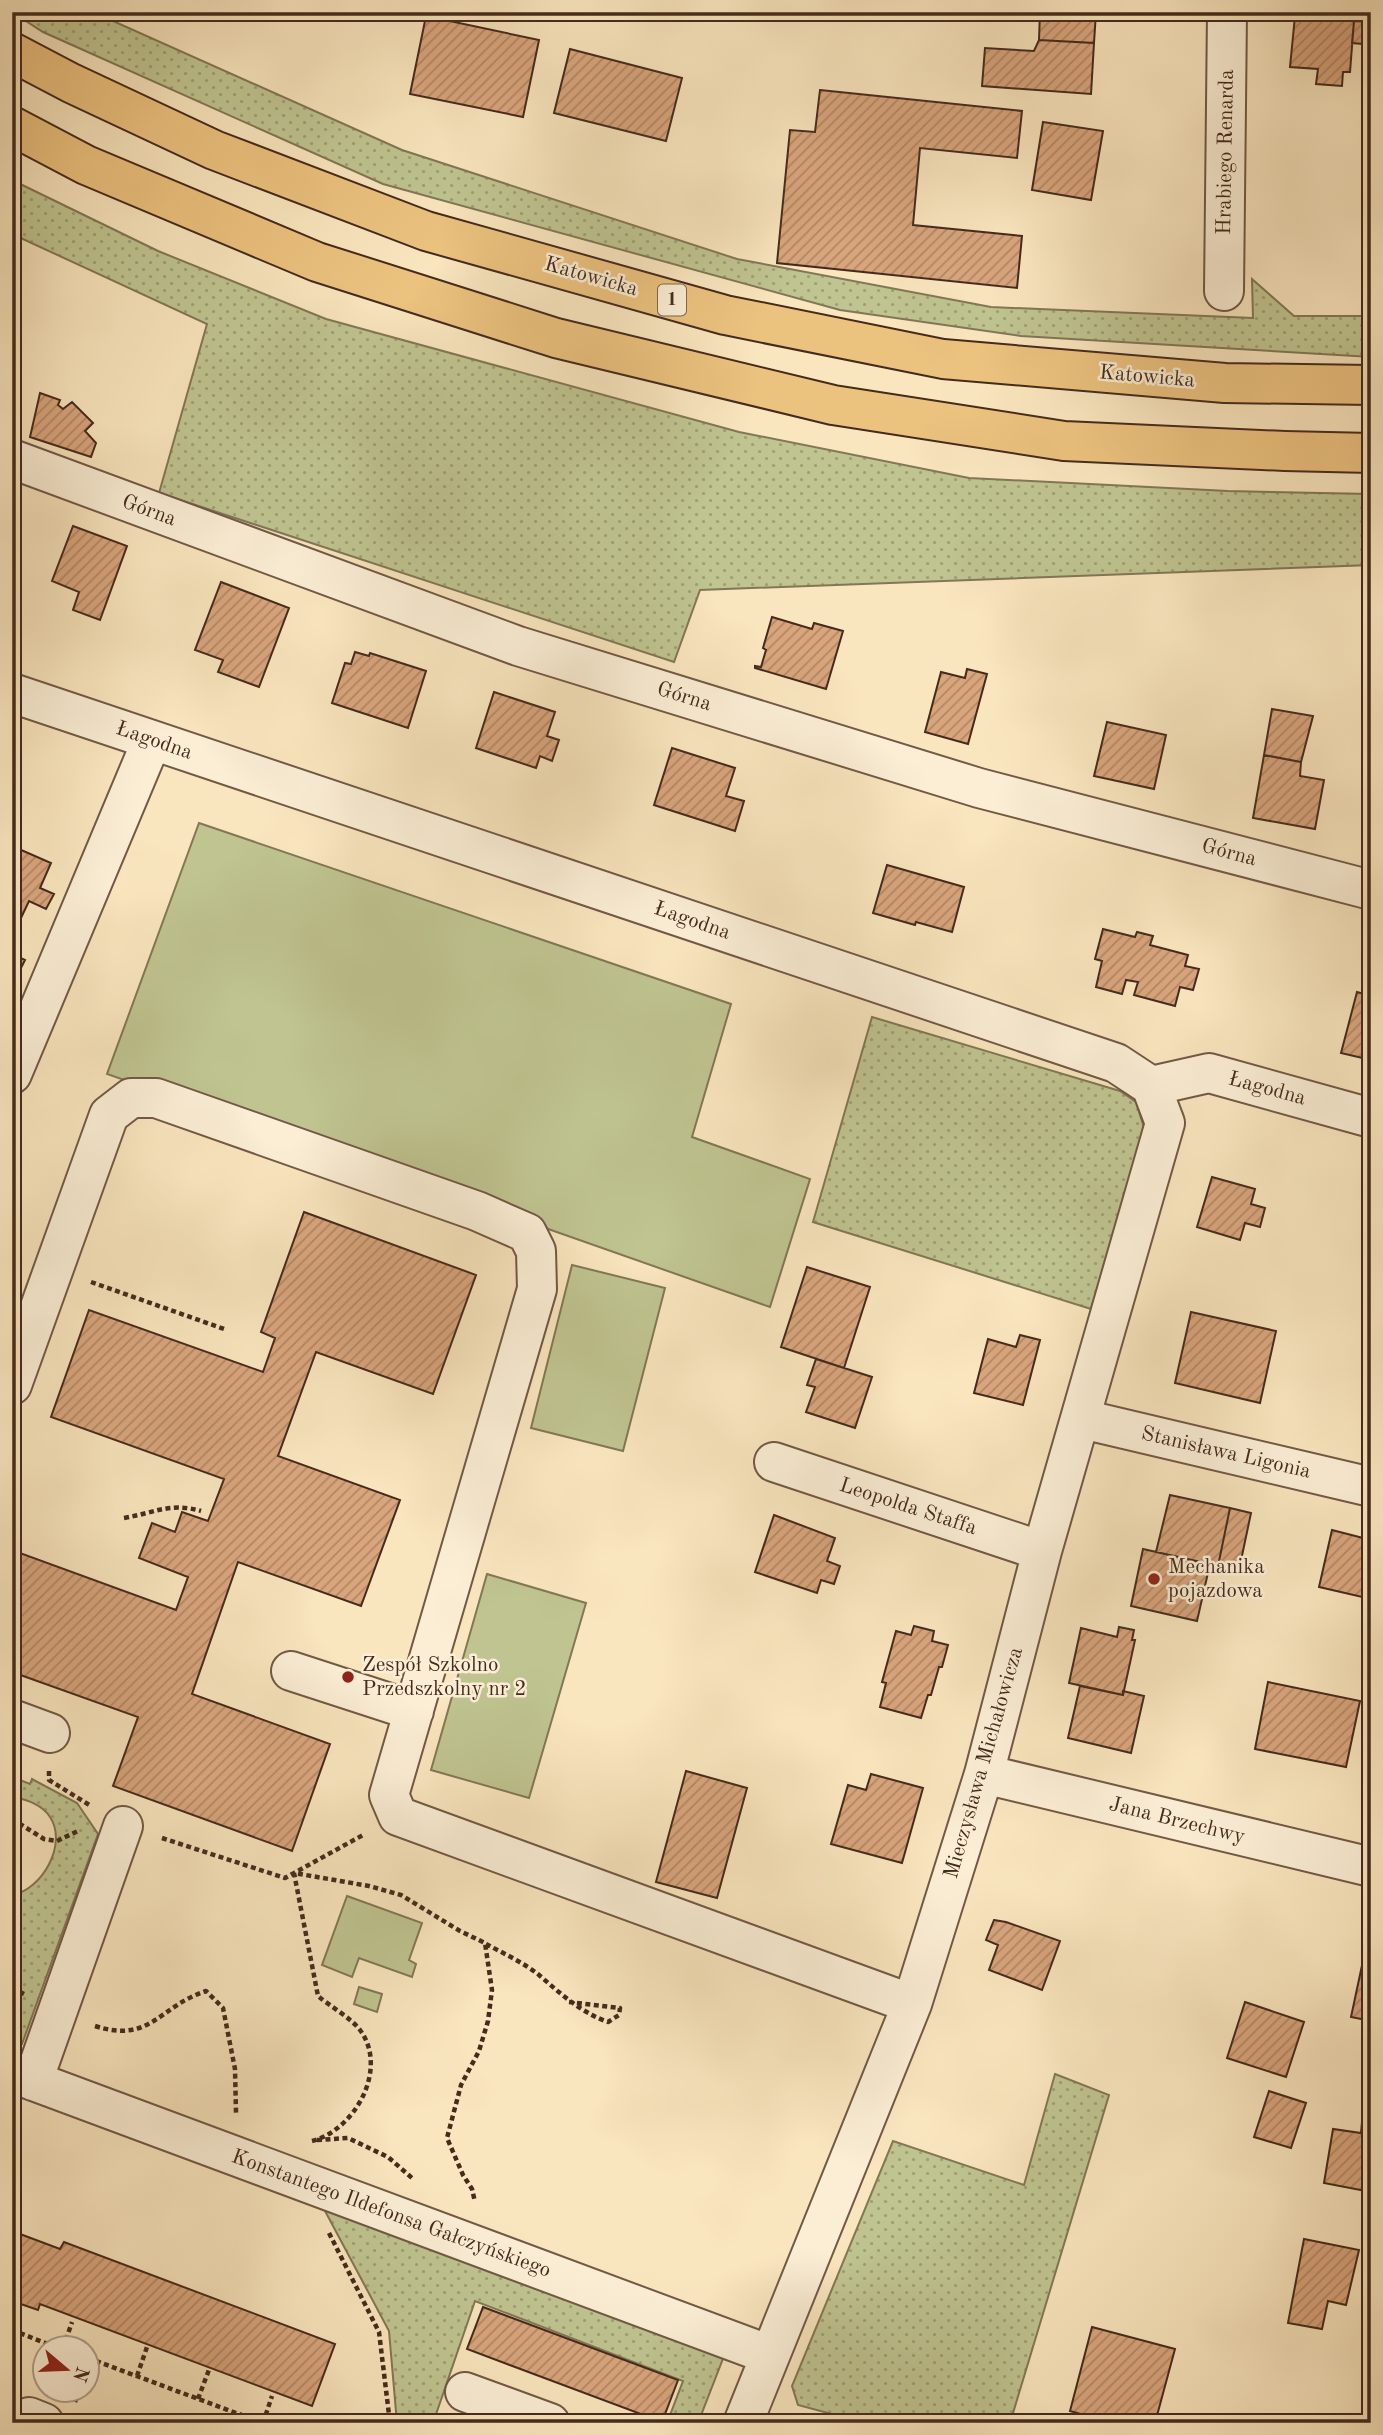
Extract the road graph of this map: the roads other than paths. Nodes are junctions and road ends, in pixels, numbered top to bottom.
1 (1227, 12) edge
2 (12, 52) edge
3 (12, 126) edge
4 (1224, 291) dead end
5 (1371, 385) edge
6 (1371, 453) edge
7 (12, 460) edge
8 (12, 693) edge
9 (152, 740) junction
10 (1371, 890) edge
11 (12, 1074) edge
12 (1151, 1086) junction
13 (1371, 1118) edge
14 (12, 1385) edge
15 (1082, 1419) junction
16 (774, 1462) dead end
17 (1371, 1487) edge
18 (1042, 1551) junction
19 (291, 1671) dead end
20 (414, 1711) junction
21 (12, 1719) edge
22 (50, 1733) road end
23 (984, 1774) junction
24 (115, 1821) road end
25 (1371, 1867) edge
26 (912, 2004) junction
27 (22, 2077) edge
28 (771, 2355) junction
29 (465, 2392) dead end
30 (747, 2422) edge
31 (550, 2423) edge

1 - 4 street, Hrabiego Renarda
2 - 5 main road, Katowicka / 1
3 - 6 main road
7 - 10 street, Górna
8 - 9 street, Łagodna
9 - 11 street
9 - 12 street, Łagodna
12 - 13 street, Łagodna
12 - 15 street, Mieczysława Michałowicza
14 - 20 street
15 - 17 street, Stanisława Ligonia
15 - 18 street, Mieczysława Michałowicza
16 - 18 street, Leopolda Staffa
18 - 23 street, Mieczysława Michałowicza
19 - 20 street
20 - 26 street
21 - 22 street
23 - 25 street, Jana Brzechwy
23 - 26 street, Mieczysława Michałowicza
24 - 27 street
26 - 28 street, Mieczysława Michałowicza
27 - 28 street, Konstantego Ildefonsa Gałczyńskiego
28 - 30 street, Mieczysława Michałowicza
29 - 31 street

